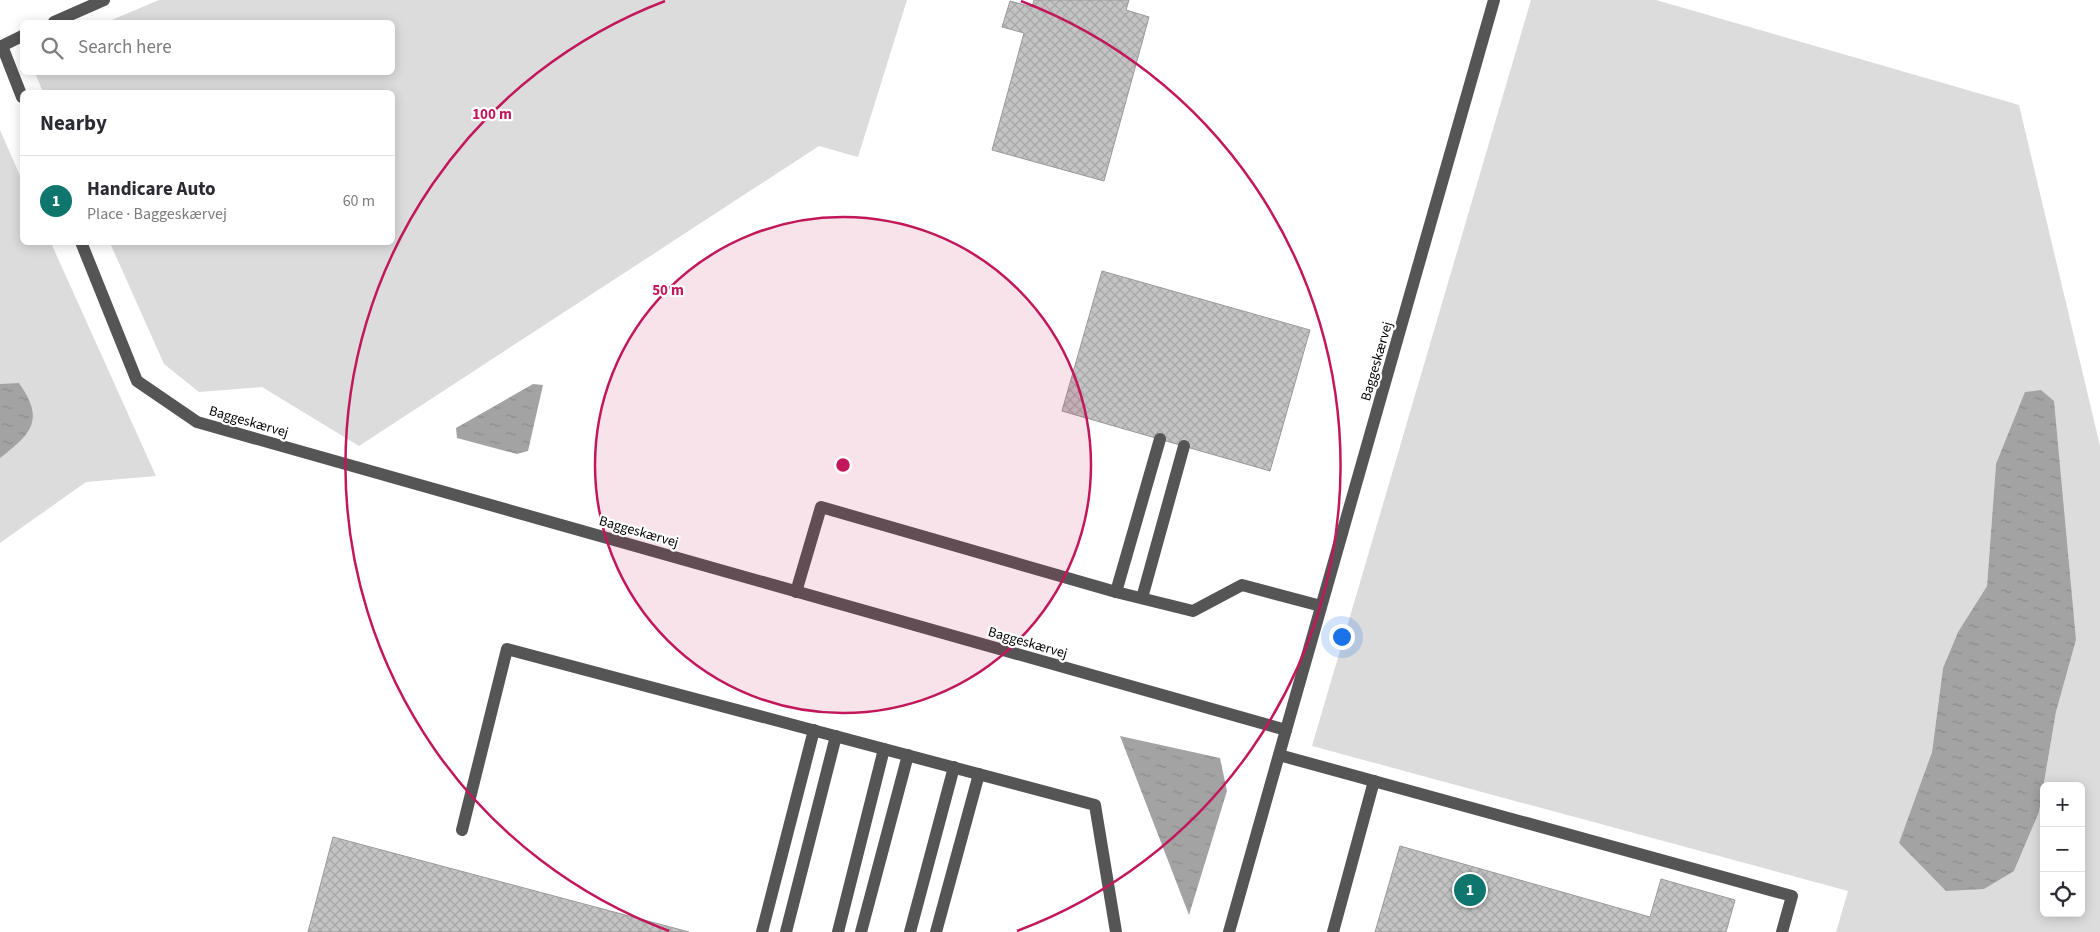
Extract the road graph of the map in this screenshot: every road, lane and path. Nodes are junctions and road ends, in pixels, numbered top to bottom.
1 (104, 0) edge
2 (1494, 0) edge
3 (59, 20) edge
4 (20, 37) edge
5 (1, 46) edge
6 (20, 92) edge
7 (82, 245) edge
8 (1160, 439) dead end
9 (1184, 446) dead end
10 (796, 592) junction
11 (1116, 592) junction
12 (1142, 598) junction
13 (1321, 606) junction
14 (814, 730) junction
15 (1286, 730) junction
16 (836, 736) junction
17 (884, 748) junction
18 (908, 755) junction
19 (1278, 755) junction
20 (954, 767) junction
21 (979, 774) junction
22 (1374, 781) junction
23 (462, 830) dead end
24 (762, 932) edge
25 (786, 932) edge
26 (838, 932) edge
27 (861, 932) edge
28 (910, 932) edge
29 (936, 932) edge
30 (1116, 932) edge
31 (1229, 932) edge
32 (1333, 932) edge
33 (1782, 932) edge

1 - 3 street
2 - 13 street, Baggeskærvej
4 - 5 street
5 - 6 street
7 - 10 street, Baggeskærvej
8 - 11 street
9 - 12 street
10 - 11 street
10 - 15 street, Baggeskærvej
11 - 12 street
12 - 13 street
13 - 15 street, Baggeskærvej
14 - 16 street
14 - 23 street
14 - 24 street
15 - 19 street, Baggeskærvej
16 - 17 street
16 - 25 street
17 - 18 street
17 - 26 street
18 - 20 street
18 - 27 street
19 - 22 street
19 - 31 street, Baggeskærvej
20 - 21 street
20 - 28 street
21 - 29 street
21 - 30 street
22 - 32 street
22 - 33 street

